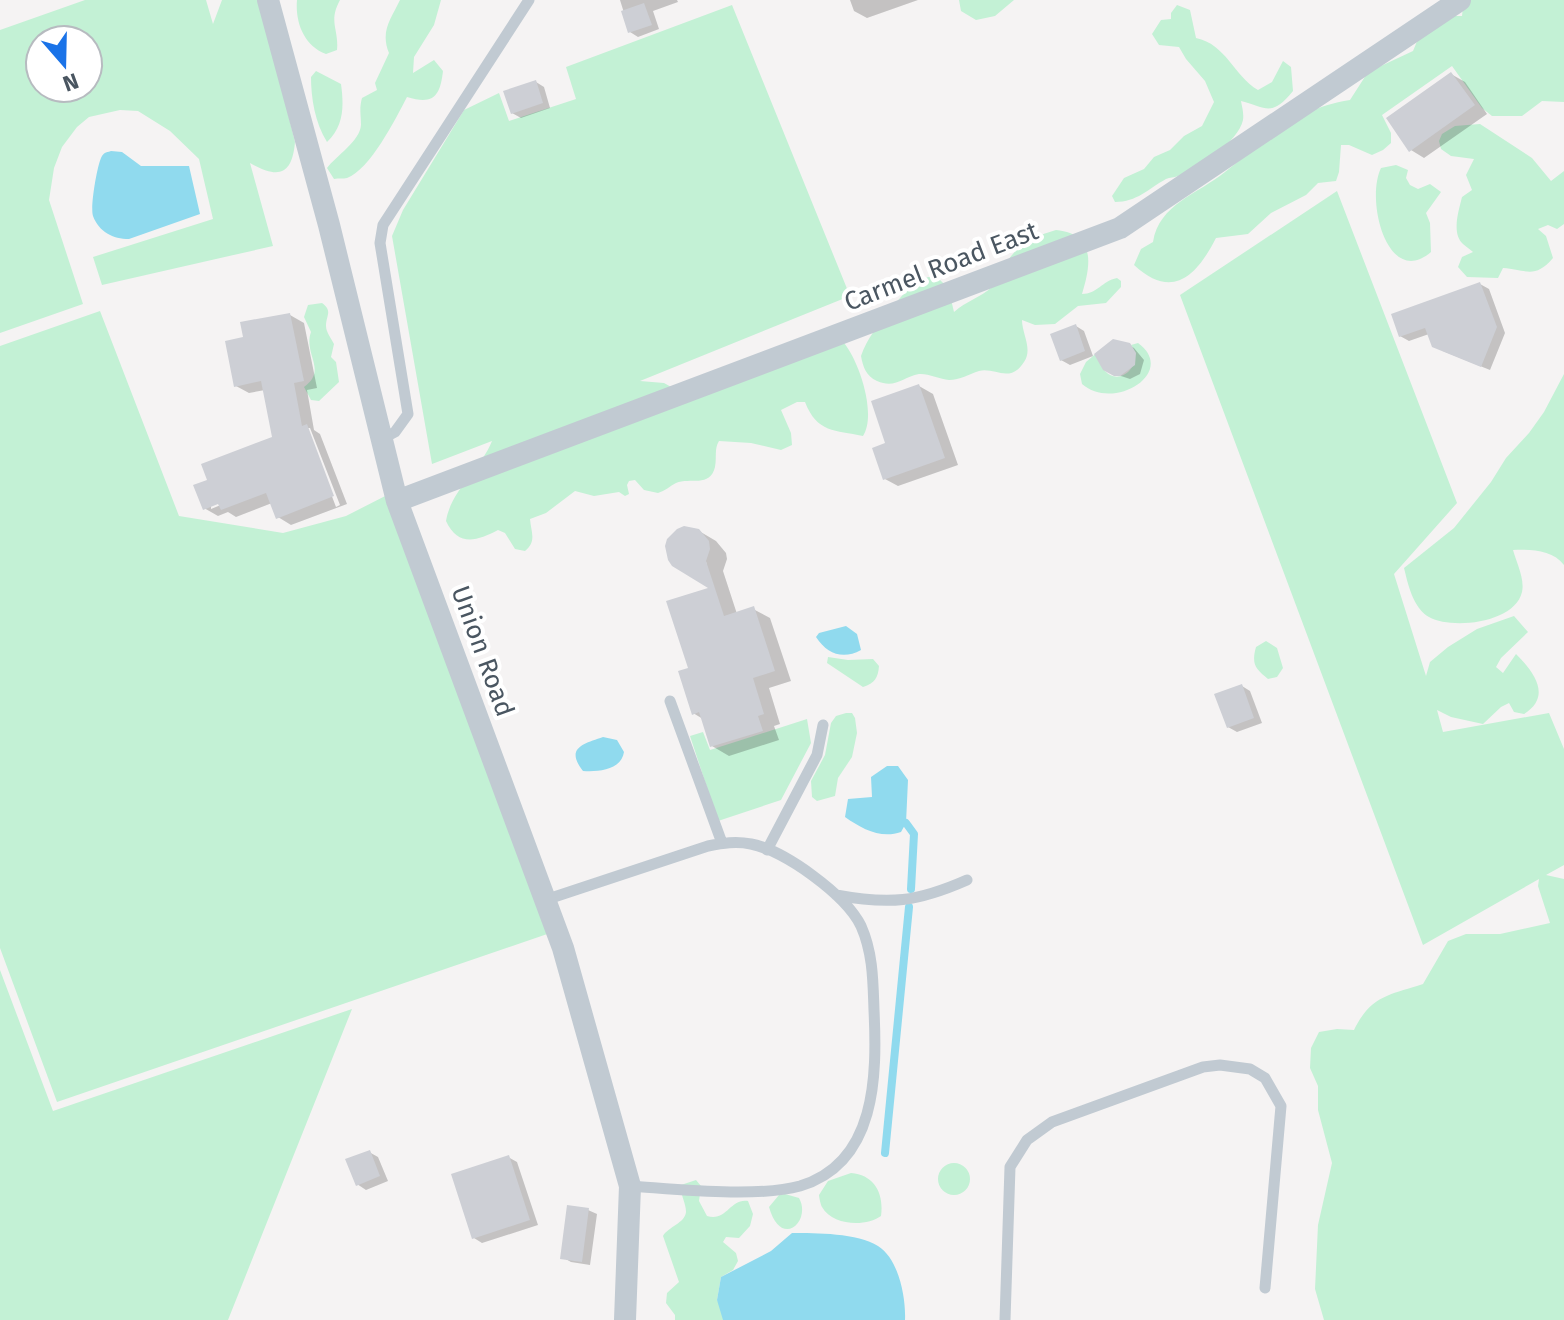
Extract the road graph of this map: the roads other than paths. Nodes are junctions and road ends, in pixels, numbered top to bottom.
1 (268, 0) edge
2 (529, 0) edge
3 (1460, 0) edge
4 (382, 439) junction
5 (397, 501) junction
6 (670, 701) dead end
7 (823, 725) dead end
8 (722, 843) junction
9 (767, 850) junction
10 (967, 880) dead end
11 (836, 895) junction
12 (545, 900) junction
13 (630, 1186) junction
14 (1265, 1288) dead end
15 (625, 1320) edge
16 (1005, 1320) edge

1 - 4 street, Union Road
2 - 4 lane
3 - 5 street, Carmel Road East
4 - 5 street, Union Road
5 - 12 street, Union Road
6 - 8 lane
7 - 9 lane
8 - 9 lane
8 - 12 lane
9 - 11 lane
10 - 11 lane
11 - 13 lane
12 - 13 street, Union Road
13 - 15 street, Union Road
14 - 16 lane

